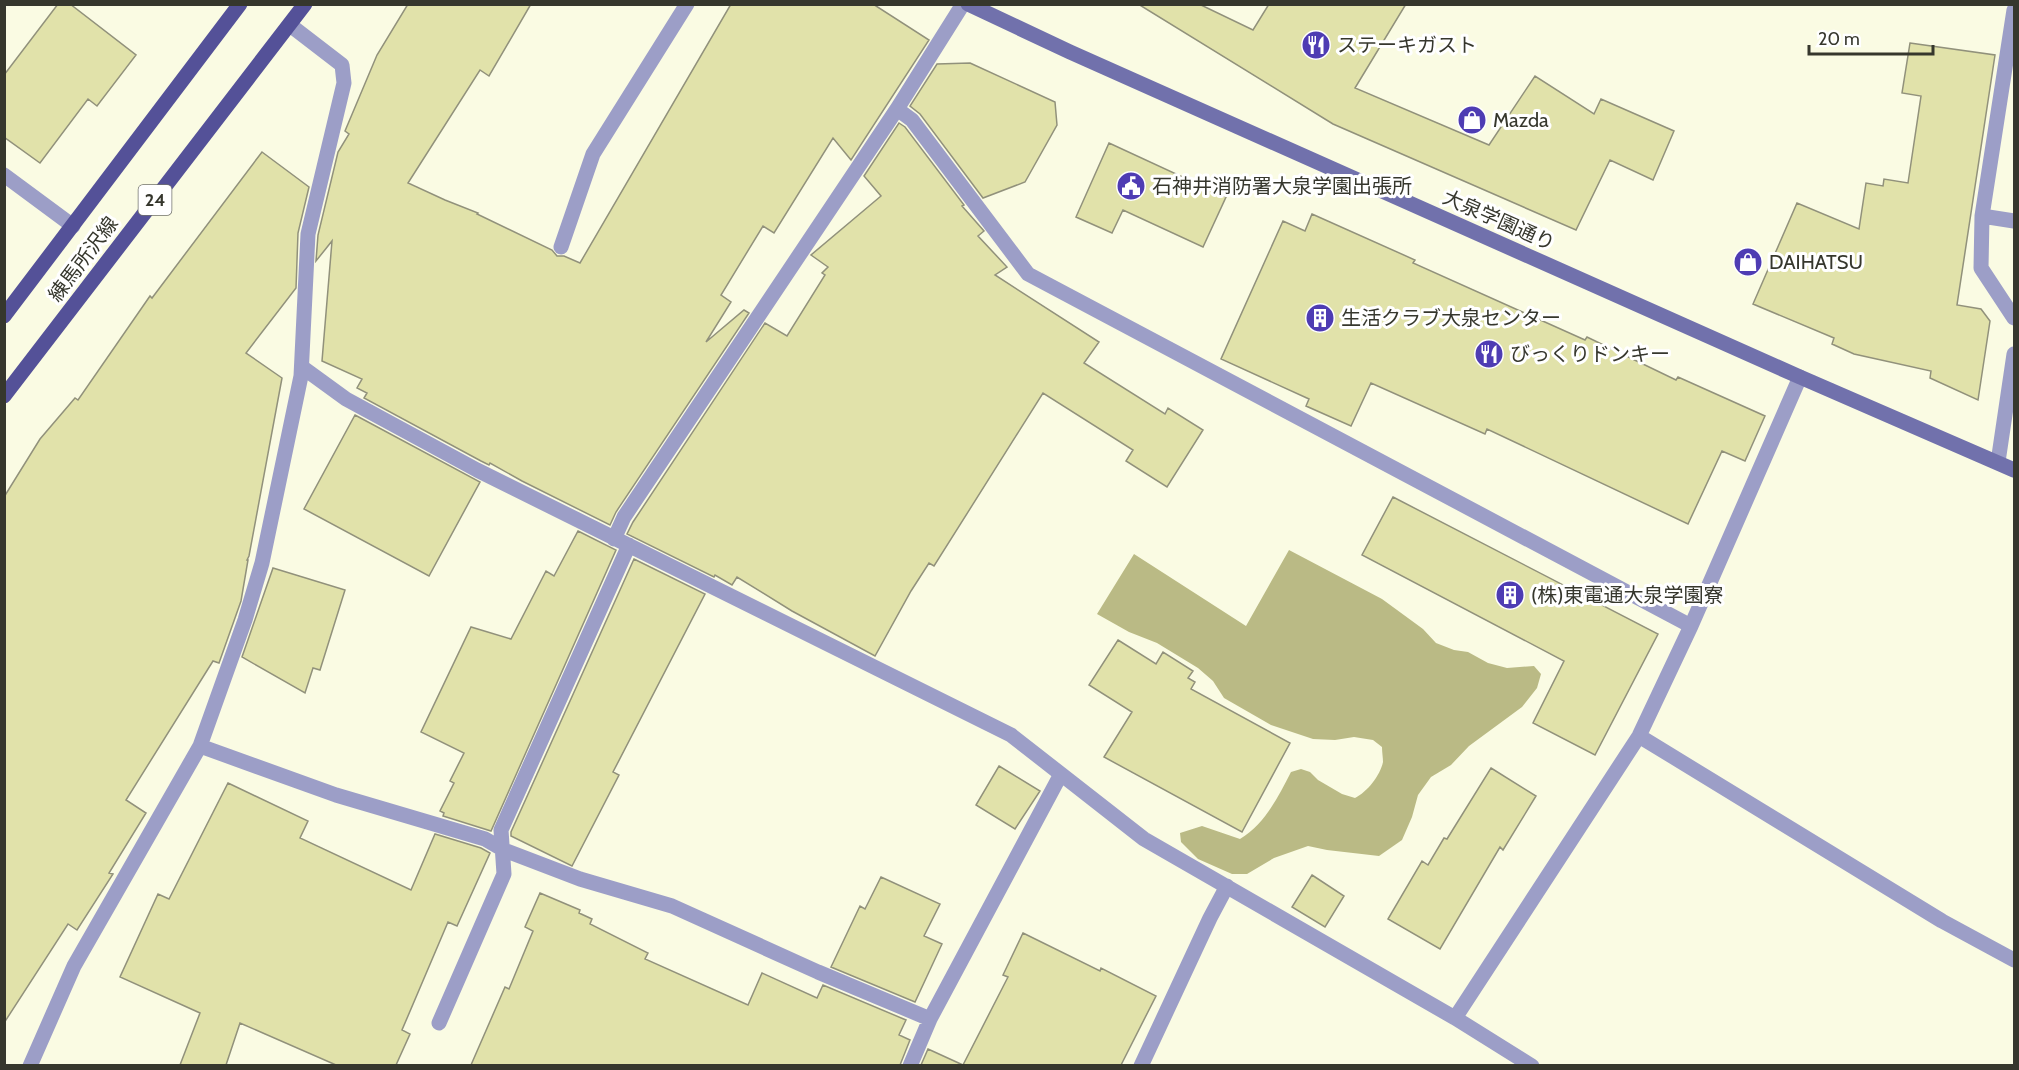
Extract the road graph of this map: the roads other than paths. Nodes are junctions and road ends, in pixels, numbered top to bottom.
1 (240, 4) edge
2 (305, 4) edge
3 (687, 4) edge
4 (963, 4) edge
5 (968, 4) edge
6 (2014, 10) edge
7 (290, 25) junction
8 (897, 109) junction
9 (4, 175) edge
10 (1982, 216) junction
11 (2014, 220) edge
12 (73, 226) junction
13 (561, 247) dead end
14 (4, 316) edge
15 (2014, 318) edge
16 (2014, 354) edge
17 (302, 367) junction
18 (1800, 377) junction
19 (4, 396) edge
20 (1998, 462) junction
21 (2014, 470) edge
22 (614, 539) junction
23 (629, 545) junction
24 (1691, 626) junction
25 (1639, 736) junction
26 (200, 746) junction
27 (1061, 774) junction
28 (504, 850) junction
29 (1227, 886) junction
30 (2014, 960) edge
31 (930, 1018) junction
32 (1455, 1018) junction
33 (440, 1023) dead end
34 (30, 1065) edge
35 (910, 1065) edge
36 (1141, 1065) edge
37 (1532, 1065) edge

1 - 12 main road, 練馬所沢線 / 24
2 - 7 main road, 練馬所沢線 / 24
3 - 13 street
4 - 8 street
5 - 18 street, 大泉学園通り
6 - 10 street
7 - 17 street
7 - 19 main road, 練馬所沢線 / 24
8 - 22 street
8 - 24 street
9 - 12 street
10 - 11 street
10 - 15 street
12 - 14 main road, 練馬所沢線 / 24
16 - 20 street
17 - 22 street
17 - 26 street
18 - 20 street, 大泉学園通り
18 - 24 street
20 - 21 street, 大泉学園通り
22 - 23 street
23 - 27 street
23 - 28 street
24 - 25 street
25 - 30 street
25 - 32 street
26 - 28 street
26 - 34 street
27 - 29 street
27 - 31 street
28 - 31 street
28 - 33 street
29 - 32 street
29 - 36 street
31 - 35 street
32 - 37 street

